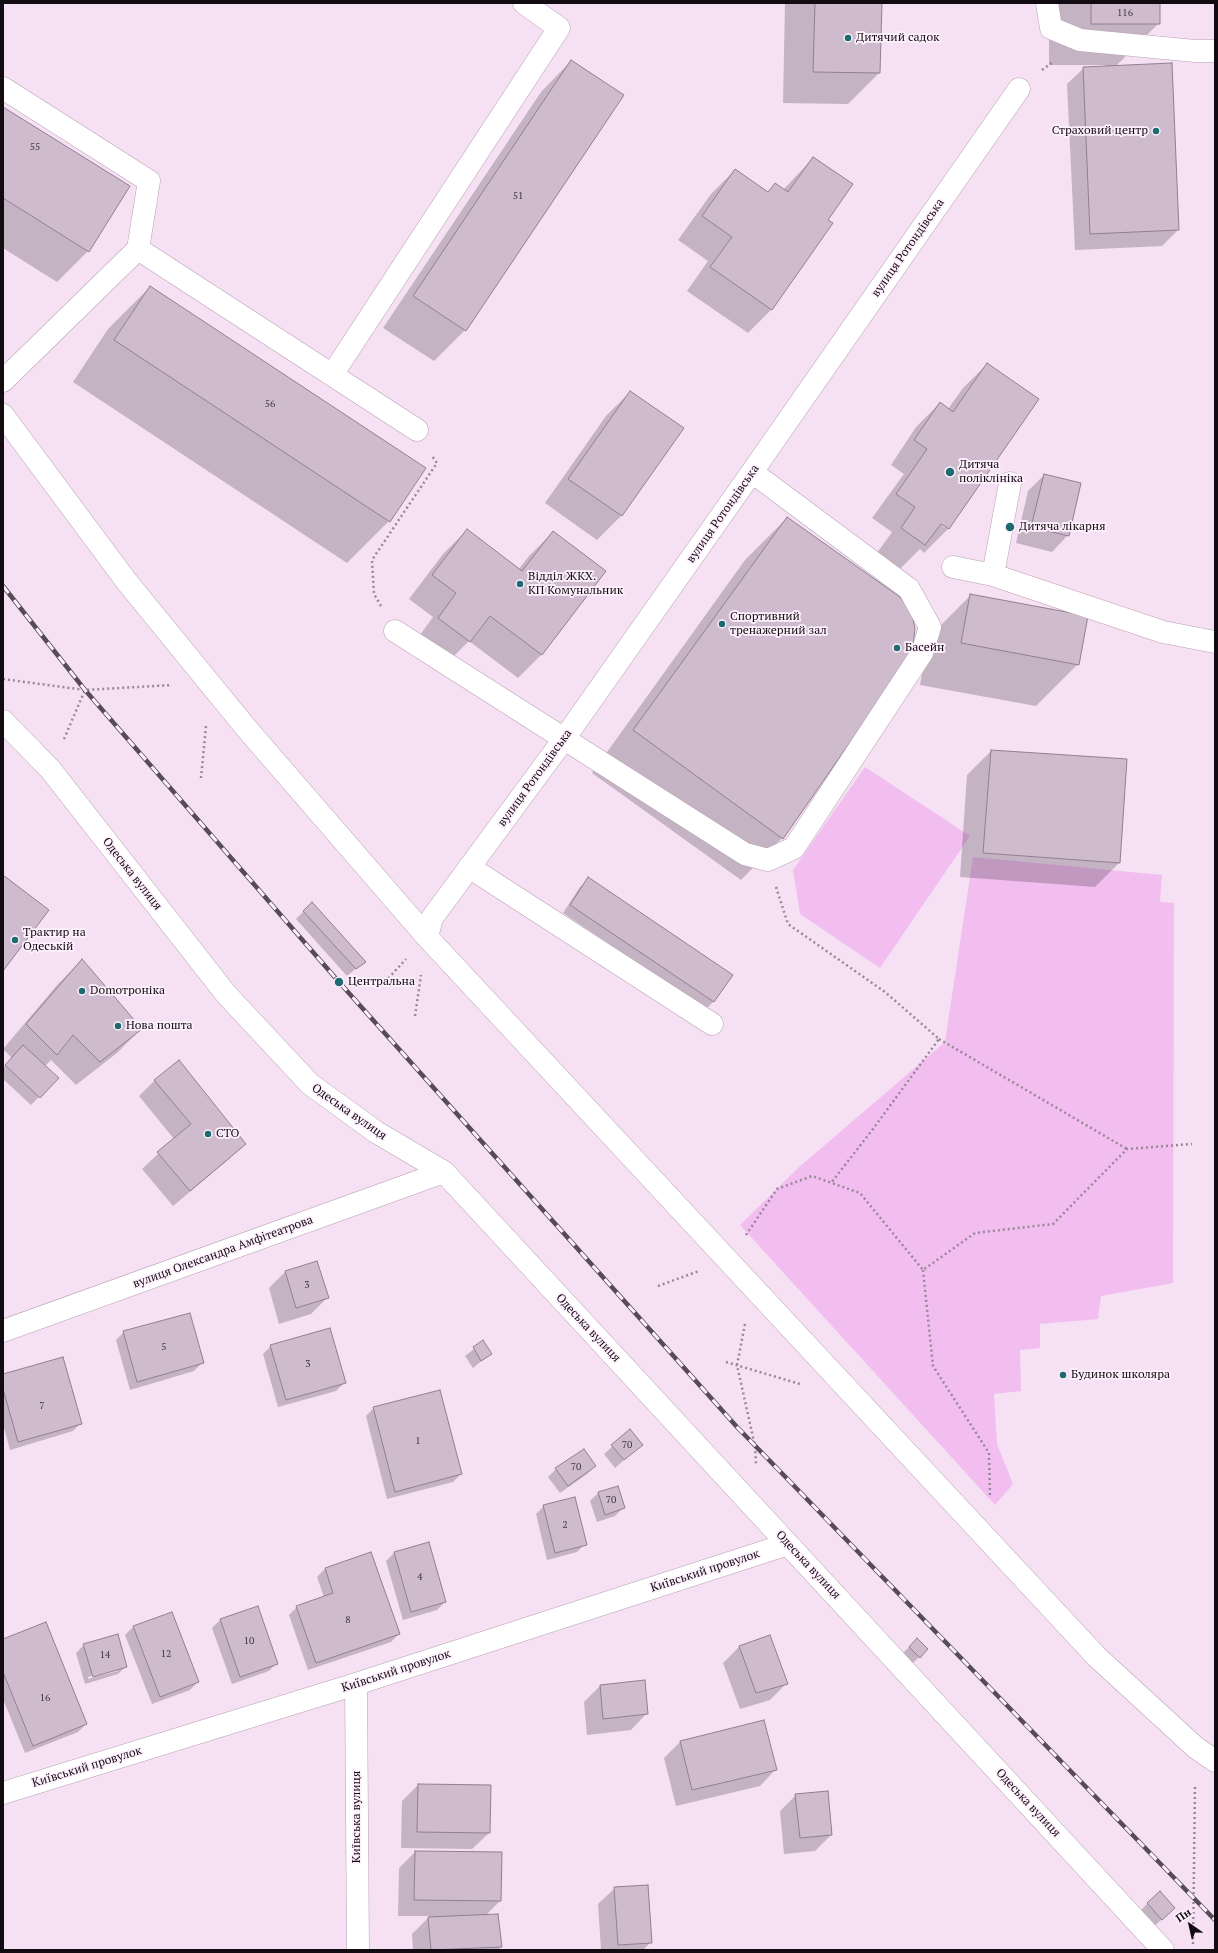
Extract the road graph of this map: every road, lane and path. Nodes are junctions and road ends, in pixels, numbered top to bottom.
1 (524, 3) edge
2 (1047, 3) edge
3 (1080, 40) junction
4 (1215, 51) edge
5 (3, 88) edge
6 (1019, 89) joint
7 (138, 249) junction
8 (332, 375) junction
9 (3, 380) edge
10 (3, 415) edge
11 (417, 430) joint
12 (752, 472) junction
13 (1010, 483) dead end
14 (953, 567) dead end
15 (992, 576) junction
16 (395, 631) joint
17 (1215, 642) edge
18 (3, 679) edge
19 (210, 683) junction
20 (85, 690) junction
21 (3, 721) edge
22 (564, 739) junction
23 (50, 769) junction
24 (201, 778) dead end
25 (768, 860) junction
26 (469, 867) junction
27 (427, 937) junction
28 (712, 1024) dead end
29 (939, 1039) junction
30 (1192, 1144) dead end
31 (1127, 1149) junction
32 (444, 1172) junction
33 (830, 1183) junction
34 (728, 1261) junction
35 (923, 1270) junction
36 (658, 1286) dead end
37 (752, 1286) junction
38 (3, 1331) edge
39 (726, 1362) dead end
40 (737, 1365) junction
41 (805, 1385) dead end
42 (756, 1446) dead end
43 (990, 1500) dead end
44 (788, 1544) junction
45 (356, 1684) junction
46 (1195, 1747) junction
47 (1215, 1761) edge
48 (3, 1793) edge
49 (358, 1950) edge
50 (1163, 1950) edge
51 (1193, 1950) edge

1 - 8 street
2 - 3 street
3 - 4 street
3 - 6 path
5 - 7 street
6 - 12 street, вулиця Ротондівська
7 - 8 street
7 - 9 street
8 - 11 street
10 - 19 street
11 - 16 path
12 - 22 street, вулиця Ротондівська
12 - 25 street
13 - 15 street
14 - 15 street
15 - 17 street
16 - 22 street
18 - 20 path
19 - 20 path
19 - 24 path
19 - 27 street
20 - 23 path
21 - 23 street, Одеська вулиця
22 - 25 street
22 - 26 street, вулиця Ротондівська
23 - 32 street, Одеська вулиця
25 - 29 path
26 - 27 street, вулиця Ротондівська
26 - 28 street
27 - 34 street
29 - 31 path
29 - 33 path
30 - 31 path
31 - 35 path
32 - 38 street, вулиця Олександра Амфітеатрова
32 - 44 street, Одеська вулиця
33 - 34 path
33 - 35 path
34 - 36 path
34 - 37 street
35 - 43 path
37 - 40 path
37 - 46 street
39 - 40 path
40 - 41 path
40 - 42 path
44 - 45 street, Київський провулок
44 - 50 street, Одеська вулиця
45 - 48 street, Київський провулок
45 - 49 street, Київська вулиця
46 - 47 street
46 - 51 path

